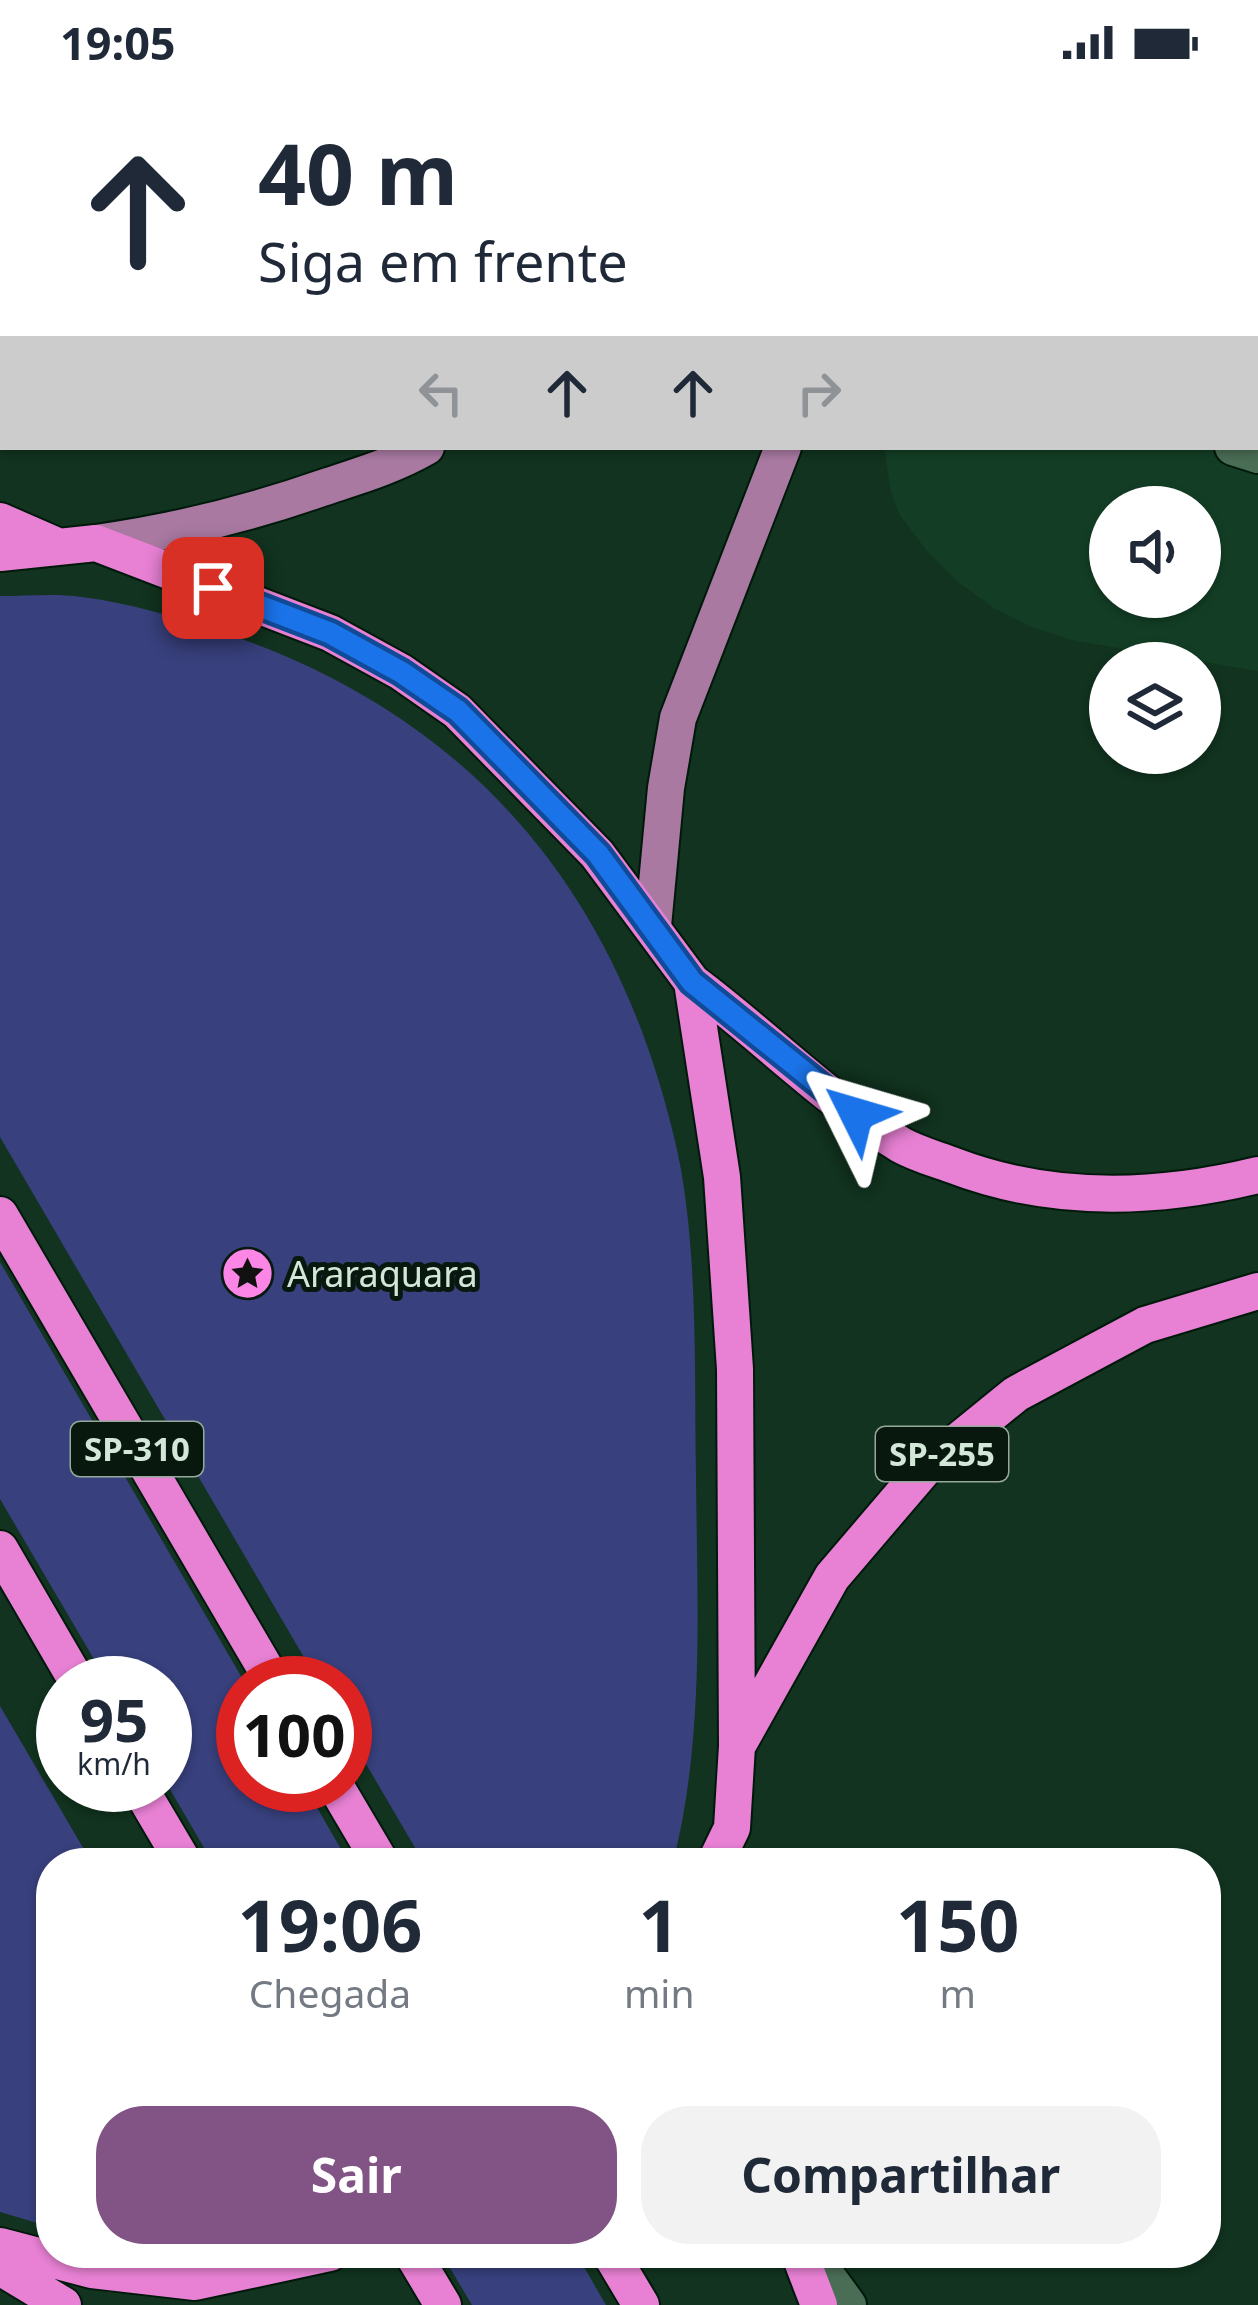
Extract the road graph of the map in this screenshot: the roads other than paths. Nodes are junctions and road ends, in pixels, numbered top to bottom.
1 (421, 450) edge
2 (782, 450) edge
3 (0, 521) edge
4 (96, 543) junction
5 (55, 544) junction
6 (0, 553) edge
7 (653, 926) junction
8 (692, 982) junction
9 (1258, 1175) edge
10 (0, 1215) edge
11 (1258, 1291) edge
12 (0, 1549) edge
13 (62, 1656) edge
14 (258, 1656) edge
15 (737, 1746) junction
16 (154, 1812) edge
17 (350, 1812) edge
18 (734, 1846) edge
19 (175, 1848) edge
20 (372, 1848) edge
21 (0, 2246) edge
22 (36, 2255) edge
23 (0, 2267) edge
24 (84, 2268) edge
25 (265, 2268) edge
26 (421, 2268) edge
27 (619, 2268) edge
28 (805, 2268) edge
29 (821, 2268) edge
30 (63, 2305) edge
31 (442, 2305) edge
32 (640, 2305) edge
33 (819, 2305) edge
34 (848, 2305) edge

1 - 4 main road
2 - 7 main road
3 - 5 highway
4 - 5 highway, SP-255
4 - 7 highway, SP-255
5 - 6 highway, SP-255
7 - 8 highway, SP-255
8 - 9 highway, SP-255
8 - 15 highway, SP-255
10 - 14 highway, SP-310
11 - 15 highway, SP-255
12 - 13 highway
15 - 18 highway, SP-255
16 - 19 highway
17 - 20 highway
21 - 22 highway
23 - 30 highway
24 - 25 highway
26 - 31 highway
27 - 32 highway
28 - 33 highway
29 - 34 lane

